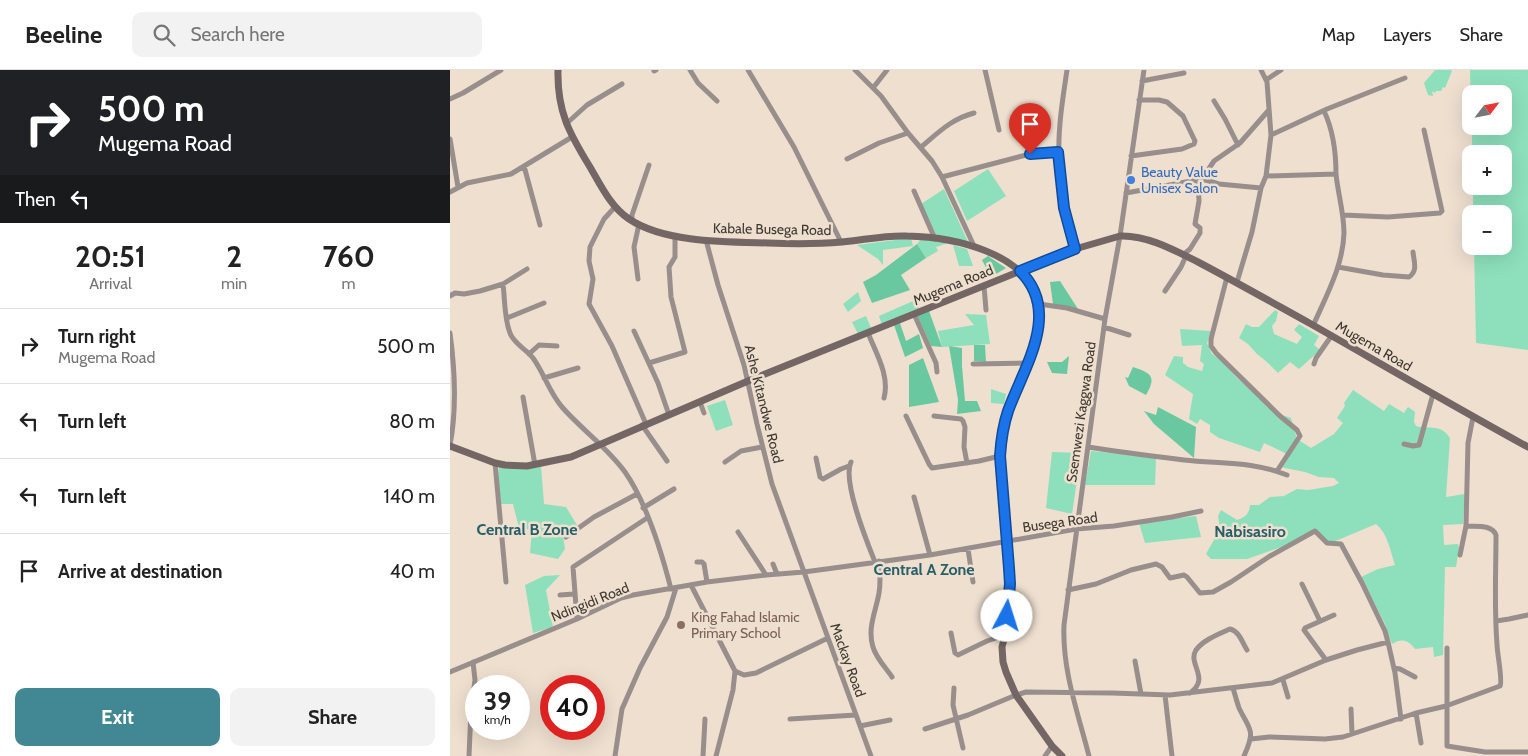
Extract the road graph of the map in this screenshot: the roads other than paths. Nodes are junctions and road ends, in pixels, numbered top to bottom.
1 (501, 70) edge
2 (558, 70) edge
3 (690, 70) edge
4 (748, 70) edge
5 (854, 70) edge
6 (887, 70) edge
7 (985, 70) edge
8 (1067, 70) edge
9 (1144, 70) edge
10 (1260, 70) edge
11 (1282, 70) edge
12 (1184, 73) dead end
13 (1406, 78) dead end
14 (1266, 80) junction
15 (1142, 81) junction
16 (622, 84) dead end
17 (873, 88) junction
18 (450, 99) edge
19 (1139, 100) junction
20 (717, 101) dead end
21 (1214, 101) dead end
22 (1268, 111) junction
23 (1324, 111) junction
24 (974, 114) dead end
25 (566, 124) junction
26 (999, 130) dead end
27 (1424, 130) dead end
28 (908, 133) junction
29 (1271, 135) junction
30 (572, 137) junction
31 (450, 139) edge
32 (1238, 145) junction
33 (921, 148) junction
34 (1058, 152) junction
35 (1131, 156) junction
36 (848, 159) dead end
37 (650, 165) dead end
38 (524, 166) junction
39 (1336, 174) junction
40 (1266, 176) junction
41 (942, 177) junction
42 (1200, 179) junction
43 (458, 188) junction
44 (1261, 188) junction
45 (914, 191) dead end
46 (450, 192) edge
47 (1126, 193) junction
48 (615, 207) junction
49 (1343, 215) junction
50 (636, 223) junction
51 (540, 225) dead end
52 (675, 236) junction
53 (1120, 236) junction
54 (935, 239) junction
55 (706, 240) junction
56 (841, 242) junction
57 (974, 246) junction
58 (1075, 249) junction
59 (1413, 252) dead end
60 (1184, 256) junction
61 (1338, 267) junction
62 (527, 269) dead end
63 (1020, 271) junction
64 (1227, 277) junction
65 (638, 279) dead end
66 (1237, 282) junction
67 (503, 284) junction
68 (984, 286) junction
69 (1165, 291) dead end
70 (450, 296) edge
71 (544, 303) dead end
72 (1038, 304) junction
73 (986, 310) dead end
74 (914, 314) junction
75 (507, 318) junction
76 (1105, 319) junction
77 (1313, 326) junction
78 (1104, 327) junction
79 (634, 330) dead end
80 (450, 333) edge
81 (868, 333) junction
82 (1129, 335) dead end
83 (1332, 336) junction
84 (557, 346) dead end
85 (529, 354) junction
86 (649, 363) junction
87 (1028, 363) junction
88 (973, 364) dead end
89 (1314, 364) dead end
90 (578, 368) dead end
91 (937, 372) dead end
92 (544, 378) junction
93 (748, 381) junction
94 (1433, 394) junction
95 (523, 397) dead end
96 (884, 398) dead end
97 (700, 402) junction
98 (704, 412) dead end
99 (669, 415) junction
100 (906, 416) dead end
101 (934, 416) dead end
102 (1473, 416) junction
103 (644, 425) junction
104 (601, 444) junction
105 (1404, 444) dead end
106 (450, 447) edge
107 (762, 447) junction
108 (1088, 447) junction
109 (1528, 448) edge
110 (1000, 456) junction
111 (816, 458) dead end
112 (667, 460) dead end
113 (495, 462) junction
114 (725, 462) dead end
115 (967, 463) junction
116 (535, 465) junction
117 (1278, 471) junction
118 (1287, 475) dead end
119 (674, 489) dead end
120 (637, 494) junction
121 (914, 497) dead end
122 (643, 508) junction
123 (1201, 511) dead end
124 (647, 518) junction
125 (1466, 526) junction
126 (1076, 529) junction
127 (738, 532) dead end
128 (566, 536) dead end
129 (1007, 542) junction
130 (968, 549) junction
131 (930, 555) junction
132 (1460, 555) dead end
133 (697, 562) dead end
134 (877, 562) junction
135 (774, 564) dead end
136 (804, 572) junction
137 (777, 574) junction
138 (766, 575) junction
139 (506, 582) dead end
140 (707, 582) junction
141 (973, 582) dead end
142 (1302, 584) dead end
143 (691, 585) junction
144 (674, 588) junction
145 (1068, 590) junction
146 (574, 594) junction
147 (560, 595) dead end
148 (1528, 614) edge
149 (1334, 616) dead end
150 (578, 619) junction
151 (1320, 621) junction
152 (1496, 621) junction
153 (951, 633) dead end
154 (1005, 635) junction
155 (828, 638) junction
156 (1388, 642) junction
157 (1447, 648) dead end
158 (1247, 650) dead end
159 (1326, 660) junction
160 (1135, 661) dead end
161 (473, 662) junction
162 (1394, 668) junction
163 (735, 671) junction
164 (450, 672) edge
165 (892, 677) dead end
166 (1415, 677) dead end
167 (1282, 680) junction
168 (954, 688) dead end
169 (1233, 688) junction
170 (1072, 692) junction
171 (1190, 693) junction
172 (1141, 694) junction
173 (1016, 695) junction
174 (1165, 695) junction
175 (1288, 697) dead end
176 (1446, 706) junction
177 (1352, 709) dead end
178 (1416, 713) junction
179 (856, 715) junction
180 (705, 719) dead end
181 (956, 719) junction
182 (1401, 719) junction
183 (790, 720) dead end
184 (890, 720) dead end
185 (860, 726) junction
186 (925, 729) dead end
187 (1352, 734) junction
188 (1251, 739) junction
189 (1421, 743) dead end
190 (1052, 746) junction
191 (963, 748) dead end
192 (1528, 752) edge
193 (468, 756) edge
194 (615, 756) edge
195 (703, 756) edge
196 (716, 756) edge
197 (871, 756) edge
198 (1045, 756) edge
199 (1062, 756) edge
200 (1089, 756) edge
201 (1172, 756) edge
202 (1244, 756) edge

1 - 18 street
2 - 25 street, Kabale Busega Road
3 - 20 street
4 - 56 street
5 - 17 street
6 - 17 street
7 - 26 street
8 - 34 street
9 - 15 street, Ssemwezi Kaggwa Road
10 - 14 street
11 - 14 street
12 - 15 street
13 - 23 street
14 - 22 street
15 - 19 street, Ssemwezi Kaggwa Road
16 - 25 street
17 - 28 street
19 - 35 street, Ssemwezi Kaggwa Road
19 - 35 street
21 - 32 street
22 - 29 street
22 - 32 street
23 - 29 street
23 - 39 street
24 - 33 street
25 - 30 street, Kabale Busega Road
27 - 49 street
28 - 33 street
28 - 36 street
29 - 40 street
30 - 38 street
30 - 48 street, Kabale Busega Road
31 - 43 street
32 - 42 street
33 - 41 street
34 - 41 street
34 - 58 street
35 - 47 street, Ssemwezi Kaggwa Road
37 - 50 street
38 - 43 street
38 - 51 street
39 - 40 street
39 - 49 street
40 - 44 street
41 - 57 street
42 - 44 street
42 - 47 street
42 - 60 street
43 - 46 street
44 - 66 street
45 - 54 street
47 - 53 street, Ssemwezi Kaggwa Road
48 - 50 street, Kabale Busega Road
48 - 103 street
49 - 61 street
50 - 52 street, Kabale Busega Road
50 - 65 street
52 - 55 street, Kabale Busega Road
52 - 86 street
53 - 58 street, Mugema Road
53 - 60 street, Mugema Road
53 - 76 street, Ssemwezi Kaggwa Road
54 - 56 street, Kabale Busega Road
54 - 57 street, Kabale Busega Road
55 - 56 street, Kabale Busega Road
55 - 93 street, Ashe Kitandwe Road
57 - 63 street, Kabale Busega Road
58 - 63 street, Mugema Road
59 - 61 street
60 - 64 street, Mugema Road
60 - 69 street
61 - 77 street
62 - 67 street
63 - 68 street, Mugema Road
63 - 72 street
64 - 66 street, Mugema Road
64 - 117 street
66 - 77 street, Mugema Road
67 - 70 street
67 - 75 street
68 - 73 street
68 - 74 street, Mugema Road
71 - 75 street
72 - 76 street
72 - 87 street
74 - 81 street, Mugema Road
74 - 91 street
75 - 85 street
76 - 78 street, Ssemwezi Kaggwa Road
77 - 83 street, Mugema Road
78 - 82 street
78 - 108 street, Ssemwezi Kaggwa Road
79 - 86 street
80 - 106 street
81 - 93 street, Mugema Road
81 - 96 street
83 - 89 street
83 - 94 street, Mugema Road
84 - 85 street
85 - 92 street
86 - 99 street
87 - 88 street
87 - 110 street
90 - 92 street
92 - 104 street
93 - 97 street, Mugema Road
93 - 107 street, Ashe Kitandwe Road
94 - 102 street, Mugema Road
94 - 105 street
95 - 116 street
97 - 98 street
97 - 99 street, Mugema Road
99 - 103 street, Mugema Road
100 - 115 street
101 - 115 street
102 - 109 street, Mugema Road
102 - 125 street
103 - 104 street, Mugema Road
103 - 112 street
104 - 116 street, Mugema Road
104 - 120 street
106 - 113 street, Mugema Road
107 - 114 street
107 - 136 street, Ashe Kitandwe Road
108 - 117 street
108 - 126 street, Ssemwezi Kaggwa Road
110 - 115 street
110 - 129 street
111 - 134 street
113 - 116 street, Mugema Road
113 - 139 street
117 - 118 street
119 - 122 street
120 - 122 street
120 - 128 street
121 - 131 street
122 - 124 street
123 - 126 street, Busega Road
124 - 144 street
124 - 146 street
125 - 132 street
125 - 152 street
126 - 129 street, Busega Road
126 - 145 street, Ssemwezi Kaggwa Road
127 - 138 street
129 - 130 street, Busega Road
129 - 154 street
130 - 131 street, Busega Road
130 - 141 street
131 - 134 street, Busega Road
133 - 140 street
134 - 136 street, Busega Road
134 - 165 street
135 - 137 street
136 - 137 street, Ndingidi Road
136 - 155 street, Mackay Road
137 - 138 street, Ndingidi Road
138 - 140 street, Ndingidi Road
140 - 143 street, Ndingidi Road
142 - 151 street
143 - 144 street, Ndingidi Road
143 - 163 street
144 - 150 street, Ndingidi Road
144 - 194 street
145 - 156 street
145 - 170 street, Ssemwezi Kaggwa Road
146 - 147 street
146 - 150 street
148 - 152 street
149 - 151 street
150 - 161 street, Ndingidi Road
151 - 159 street
152 - 176 street
153 - 154 street
154 - 173 street
155 - 163 street
155 - 179 street, Mackay Road
156 - 159 street
156 - 162 street
157 - 176 street
158 - 171 street
159 - 167 street
160 - 172 street
161 - 164 street, Ndingidi Road
161 - 193 street
162 - 166 street
162 - 182 street
163 - 196 street
167 - 169 street
167 - 175 street
168 - 181 street
169 - 171 street
169 - 188 street
170 - 172 street
170 - 173 street
170 - 200 street, Ssemwezi Kaggwa Road
171 - 174 street
172 - 174 street
173 - 181 street
173 - 190 street
174 - 201 street
176 - 178 street
176 - 192 street
177 - 187 street
178 - 182 street
178 - 189 street
179 - 183 street
179 - 185 street, Mackay Road
180 - 195 street
181 - 186 street
181 - 191 street
182 - 187 street
184 - 185 street
185 - 197 street, Mackay Road
187 - 188 street
188 - 202 street
190 - 198 street
190 - 199 street

